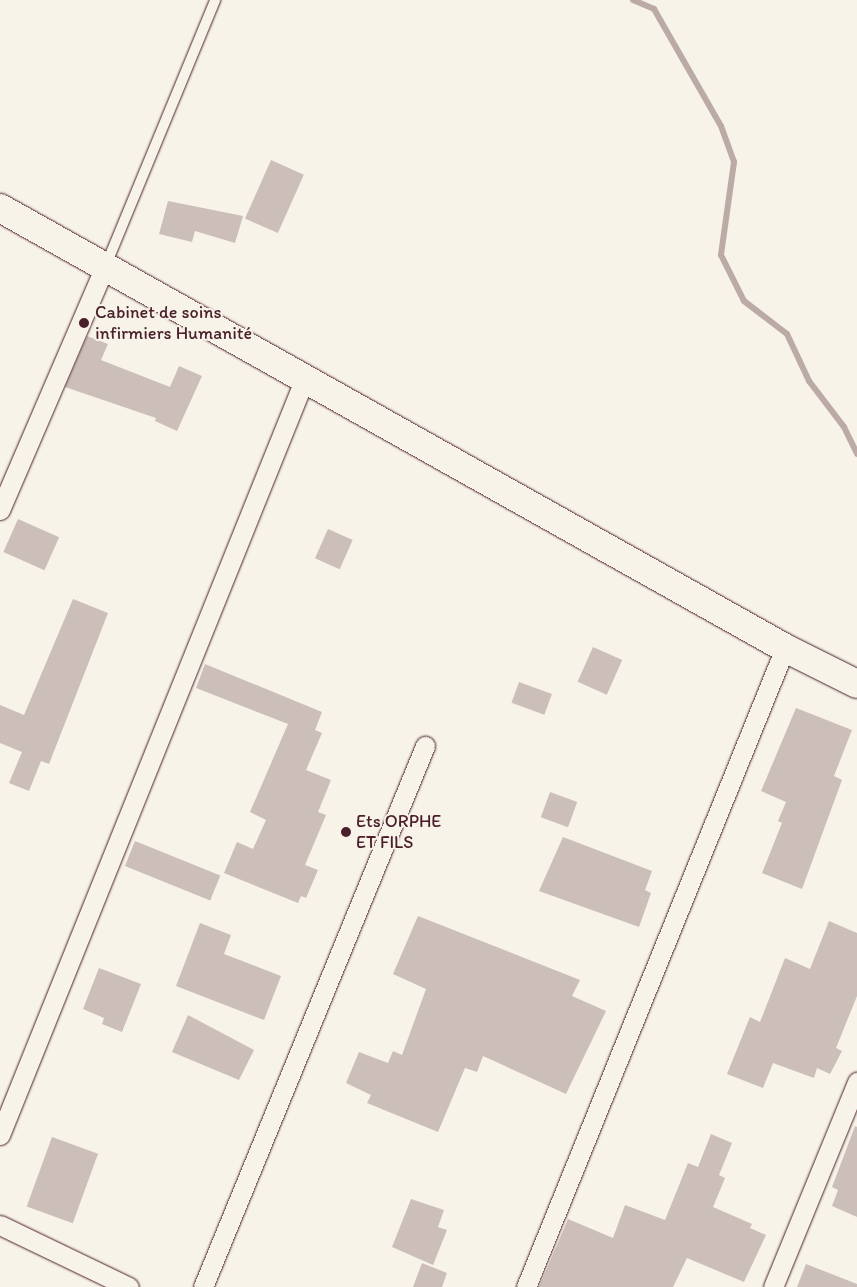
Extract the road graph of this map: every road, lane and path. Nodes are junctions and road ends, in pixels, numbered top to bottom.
1 (215, 0) edge
2 (0, 208) edge
3 (104, 269) junction
4 (305, 378) junction
5 (0, 510) edge
6 (785, 648) junction
7 (857, 684) edge
8 (425, 746) dead end
9 (857, 1082) edge
10 (0, 1135) edge
11 (0, 1226) edge
12 (129, 1287) edge
13 (203, 1287) edge
14 (526, 1287) edge
15 (774, 1287) edge

1 - 3 lane
2 - 3 street
3 - 4 street
3 - 5 street
4 - 6 street
4 - 10 street
6 - 7 street
6 - 14 street
8 - 13 street
9 - 15 street
11 - 12 street

